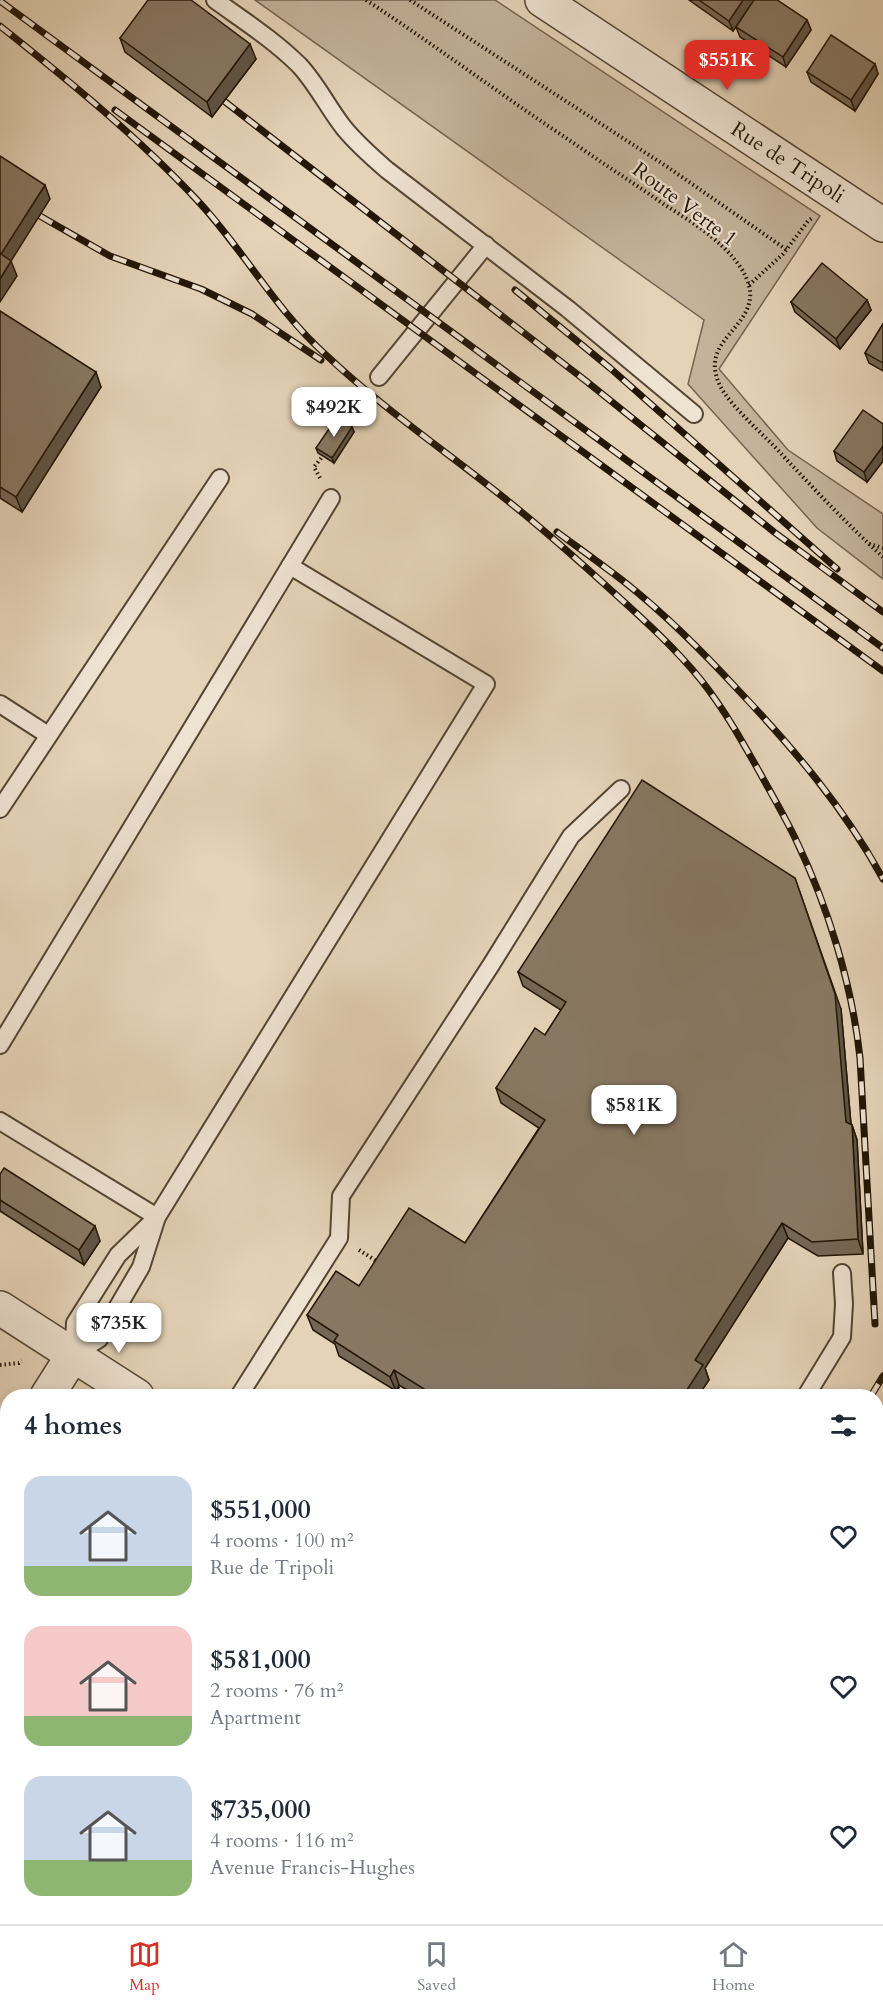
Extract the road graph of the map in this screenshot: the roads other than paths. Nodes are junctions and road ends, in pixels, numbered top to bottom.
1 (215, 0) edge
2 (542, 0) edge
3 (883, 225) edge
4 (486, 245) junction
5 (379, 377) dead end
6 (693, 414) dead end
7 (220, 478) dead end
8 (331, 498) dead end
9 (290, 566) junction
10 (0, 704) edge
11 (48, 735) junction
12 (621, 789) dead end
13 (0, 810) edge
14 (0, 1045) edge
15 (0, 1121) edge
16 (157, 1217) junction
17 (842, 1273) dead end
18 (0, 1308) edge
19 (73, 1355) junction
20 (51, 1389) edge
21 (126, 1389) edge
22 (243, 1389) edge
23 (810, 1389) edge

1 - 4 lane
2 - 3 street, Rue de Tripoli
4 - 5 lane
4 - 6 lane
7 - 11 lane
8 - 9 lane
9 - 14 lane
9 - 16 lane
10 - 11 lane
11 - 13 lane
12 - 22 lane
15 - 16 lane
16 - 19 lane
16 - 19 lane
17 - 23 lane
18 - 19 street
19 - 20 street
19 - 21 street

